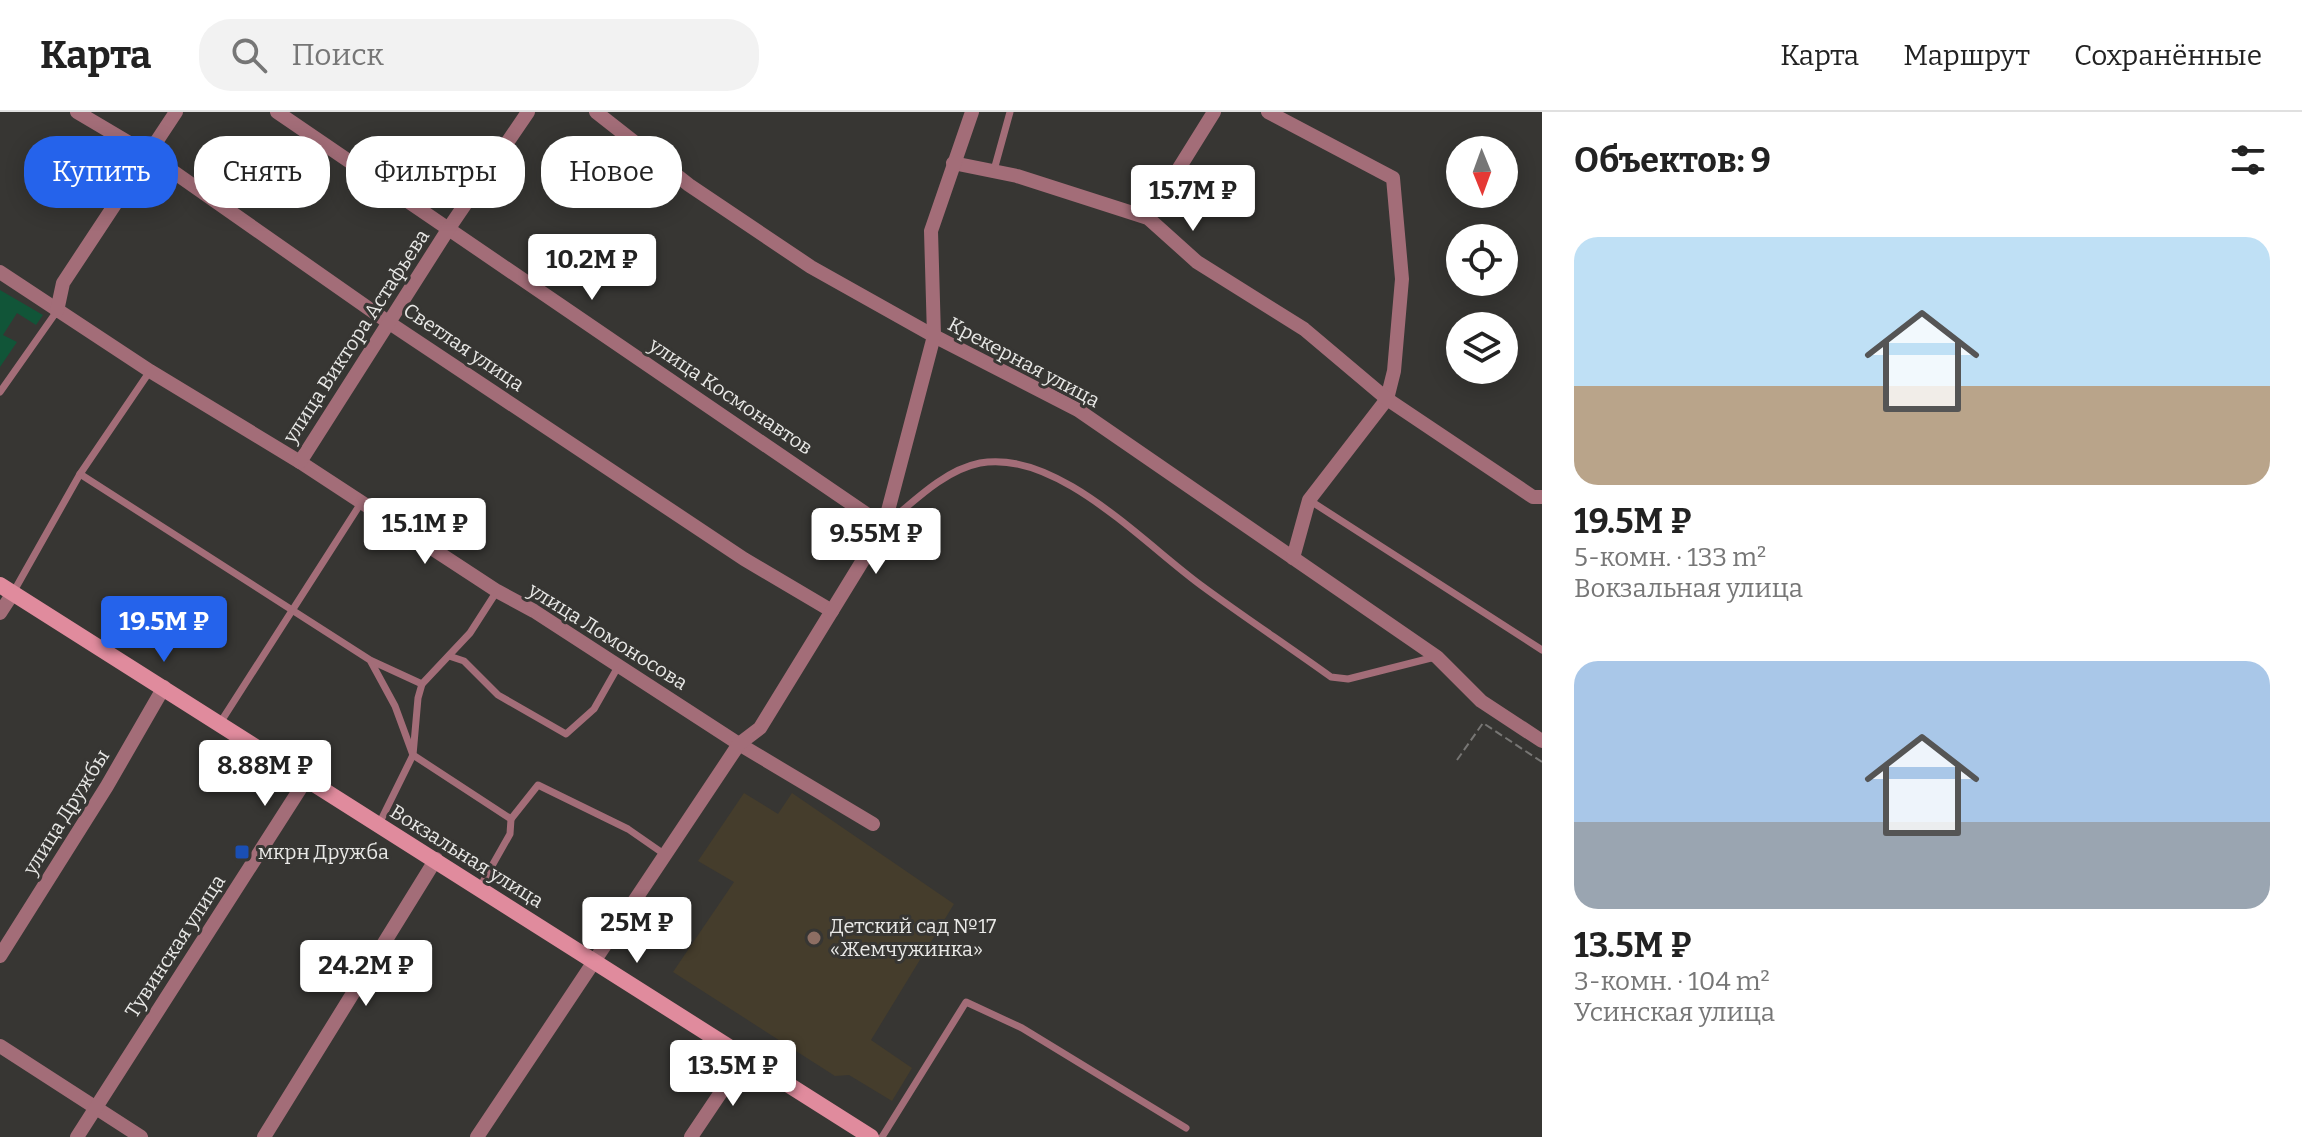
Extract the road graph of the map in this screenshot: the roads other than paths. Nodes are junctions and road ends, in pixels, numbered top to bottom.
1 (77, 112) edge
2 (176, 112) edge
3 (277, 112) edge
4 (528, 112) edge
5 (596, 112) edge
6 (972, 112) edge
7 (1010, 112) edge
8 (1214, 112) edge
9 (1268, 112) edge
10 (118, 136) edge
11 (160, 136) edge
12 (953, 163) junction
13 (994, 170) junction
14 (178, 175) edge
15 (112, 208) edge
16 (1148, 218) junction
17 (449, 228) junction
18 (0, 272) edge
19 (57, 311) junction
20 (388, 322) junction
21 (934, 336) junction
22 (150, 371) junction
23 (0, 392) edge
24 (1387, 399) junction
25 (300, 462) junction
26 (80, 474) junction
27 (1542, 497) edge
28 (1309, 500) junction
29 (361, 503) junction
30 (884, 526) junction
31 (1293, 558) junction
32 (6, 589) edge
33 (497, 591) junction
34 (292, 610) junction
35 (832, 611) junction
36 (0, 613) edge
37 (1542, 650) edge
38 (449, 656) junction
39 (1437, 657) junction
40 (370, 660) junction
41 (619, 665) junction
42 (422, 684) junction
43 (164, 687) junction
44 (219, 724) junction
45 (1542, 741) edge
46 (739, 744) junction
47 (413, 755) junction
48 (307, 778) junction
49 (511, 819) junction
50 (379, 824) junction
51 (873, 824) dead end
52 (664, 854) junction
53 (436, 859) junction
54 (480, 887) junction
55 (0, 956) edge
56 (593, 960) junction
57 (0, 1046) edge
58 (744, 1058) junction
59 (96, 1108) junction
60 (1186, 1128) dead end
61 (77, 1137) edge
62 (141, 1137) edge
63 (264, 1137) edge
64 (477, 1137) edge
65 (691, 1137) edge
66 (871, 1137) edge
67 (882, 1137) edge

1 - 10 street, Светлая улица
2 - 11 street
3 - 17 street, улица Космонавтов
4 - 17 street, улица Виктора Астафьева
5 - 21 street, Крекерная улица
6 - 12 street
7 - 13 lane
8 - 16 street
9 - 24 street
12 - 13 street
12 - 21 street
13 - 16 street
14 - 20 street, Светлая улица
15 - 19 street
16 - 24 street
17 - 20 street, улица Виктора Астафьева
17 - 30 street, улица Космонавтов
18 - 19 street, улица Ломоносова
19 - 22 street, улица Ломоносова
19 - 23 lane
20 - 25 street, улица Виктора Астафьева
20 - 35 street, Светлая улица
21 - 30 street
21 - 31 street, Крекерная улица
22 - 25 street, улица Ломоносова
22 - 26 lane
24 - 27 street
24 - 28 street
25 - 29 street, улица Ломоносова
26 - 32 lane
26 - 34 lane
28 - 31 street
28 - 37 lane
29 - 33 street, улица Ломоносова
29 - 34 lane
30 - 35 street
30 - 39 lane
31 - 39 street, Крекерная улица
32 - 36 street
32 - 43 street, Вокзальная улица
33 - 38 lane
33 - 41 street, улица Ломоносова
34 - 40 lane
34 - 44 lane
35 - 46 street
38 - 41 lane
38 - 42 lane
39 - 45 street, Крекерная улица
40 - 42 lane
40 - 47 lane
41 - 46 street, улица Ломоносова
42 - 47 lane
43 - 44 street, Вокзальная улица
43 - 55 street, улица Дружбы
44 - 48 street, Вокзальная улица
46 - 51 street, улица Ломоносова
46 - 52 street
47 - 49 lane
47 - 50 lane
48 - 50 street, Вокзальная улица
48 - 59 street, Тувинская улица
49 - 52 lane
49 - 54 lane
50 - 53 street, Вокзальная улица
52 - 56 street
53 - 54 street, Вокзальная улица
53 - 63 street
54 - 56 street, Вокзальная улица
56 - 58 street, Вокзальная улица
56 - 64 street
57 - 59 street
58 - 65 street
58 - 66 street, Вокзальная улица
59 - 61 street, Тувинская улица
59 - 62 street
60 - 67 lane

